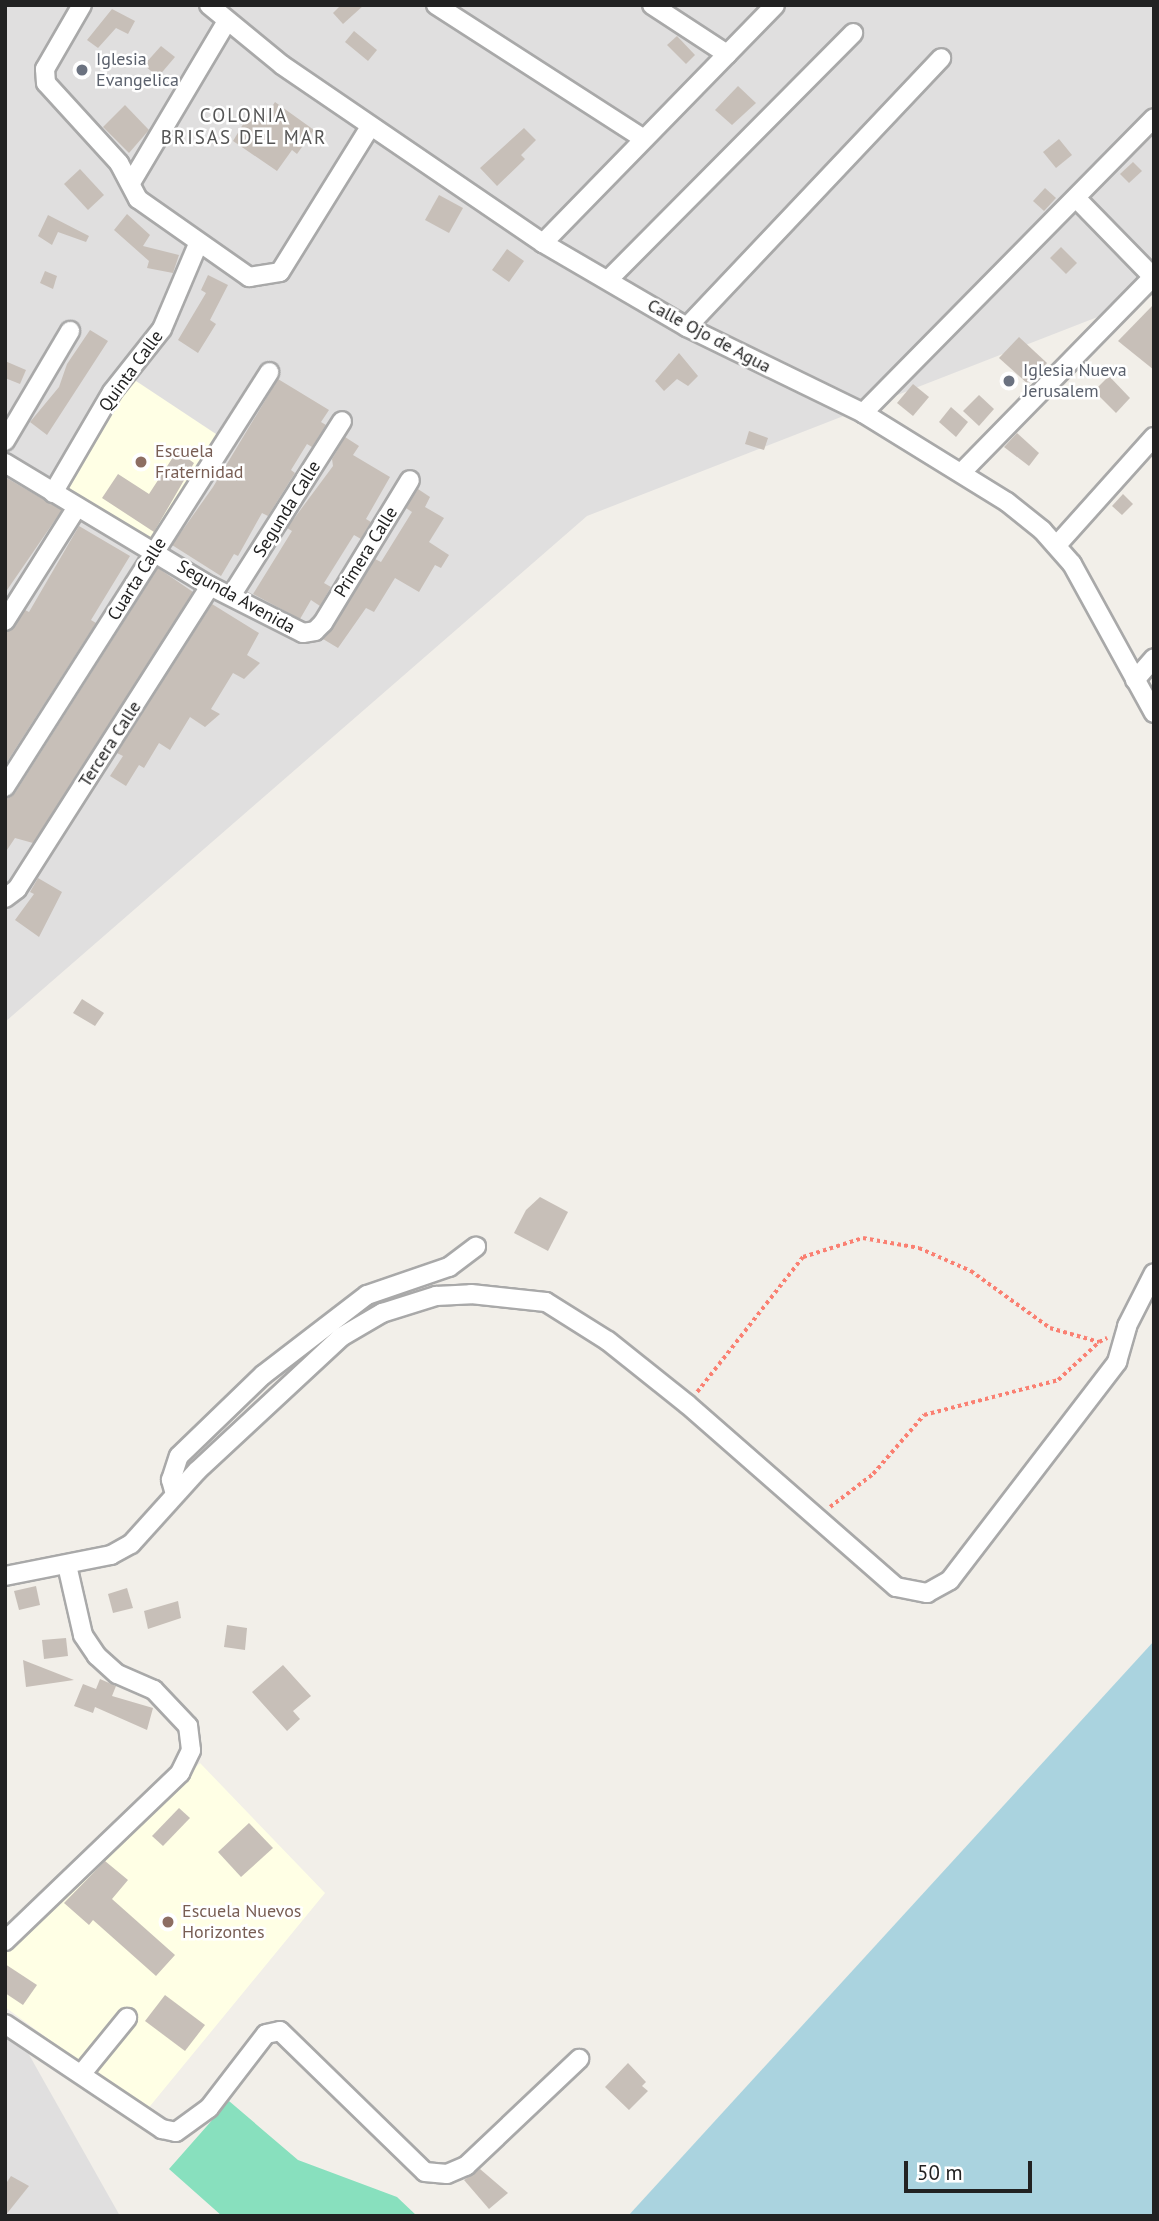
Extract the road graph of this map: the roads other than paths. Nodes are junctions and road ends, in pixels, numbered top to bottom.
1 (82, 5) edge
2 (209, 5) edge
3 (436, 5) edge
4 (652, 5) edge
5 (775, 5) edge
6 (226, 23) junction
7 (853, 33) dead end
8 (727, 54) junction
9 (941, 58) dead end
10 (1154, 118) edge
11 (370, 127) junction
12 (644, 139) junction
13 (132, 181) junction
14 (1076, 198) junction
15 (543, 243) junction
16 (198, 244) junction
17 (1153, 277) edge
18 (608, 281) junction
19 (687, 327) junction
20 (70, 331) dead end
21 (269, 372) dead end
22 (863, 414) junction
23 (342, 421) dead end
24 (8, 431) edge
25 (1154, 437) edge
26 (5, 463) edge
27 (962, 472) junction
28 (410, 480) dead end
29 (54, 493) junction
30 (77, 507) junction
31 (1057, 545) junction
32 (154, 551) junction
33 (211, 586) junction
34 (231, 596) junction
35 (5, 621) edge
36 (323, 623) joint
37 (1154, 658) edge
38 (1135, 680) junction
39 (1154, 713) edge
40 (5, 787) edge
41 (5, 898) edge
42 (475, 1247) dead end
43 (1154, 1273) edge
44 (175, 1494) junction
45 (67, 1565) junction
46 (5, 1576) edge
47 (5, 1941) edge
48 (127, 2018) dead end
49 (5, 2024) edge
50 (579, 2059) dead end
51 (83, 2073) junction

1 - 13 street
2 - 6 street, Calle Ojo de Agua
3 - 12 street
4 - 8 street
5 - 8 street
6 - 11 street, Calle Ojo de Agua
6 - 13 street
7 - 18 street
8 - 12 street
9 - 19 street
10 - 14 street
11 - 15 street, Calle Ojo de Agua
11 - 16 street
12 - 15 street
13 - 16 street
14 - 17 street
14 - 22 street
15 - 18 street, Calle Ojo de Agua
16 - 29 street, Quinta Calle
17 - 27 street
18 - 19 street, Calle Ojo de Agua
19 - 22 street, Calle Ojo de Agua
20 - 24 street
21 - 32 street, Cuarta Calle
22 - 27 street, Calle Ojo de Agua
23 - 34 street, Segunda Calle
25 - 31 street
26 - 29 street, Segunda Avenida
27 - 31 street, Calle Ojo de Agua
28 - 36 street, Primera Calle
29 - 30 street, Segunda Avenida
30 - 32 street, Segunda Avenida
30 - 35 street
31 - 38 street, Calle Ojo de Agua
32 - 33 street, Segunda Avenida
32 - 40 street, Cuarta Calle
33 - 34 street, Segunda Avenida
33 - 41 street, Tercera Calle
34 - 36 street, Segunda Avenida
37 - 38 street
38 - 39 street, Calle Ojo de Agua
42 - 44 street
43 - 44 street
44 - 45 street
45 - 46 street
45 - 47 street
48 - 51 street
49 - 51 street
50 - 51 street

